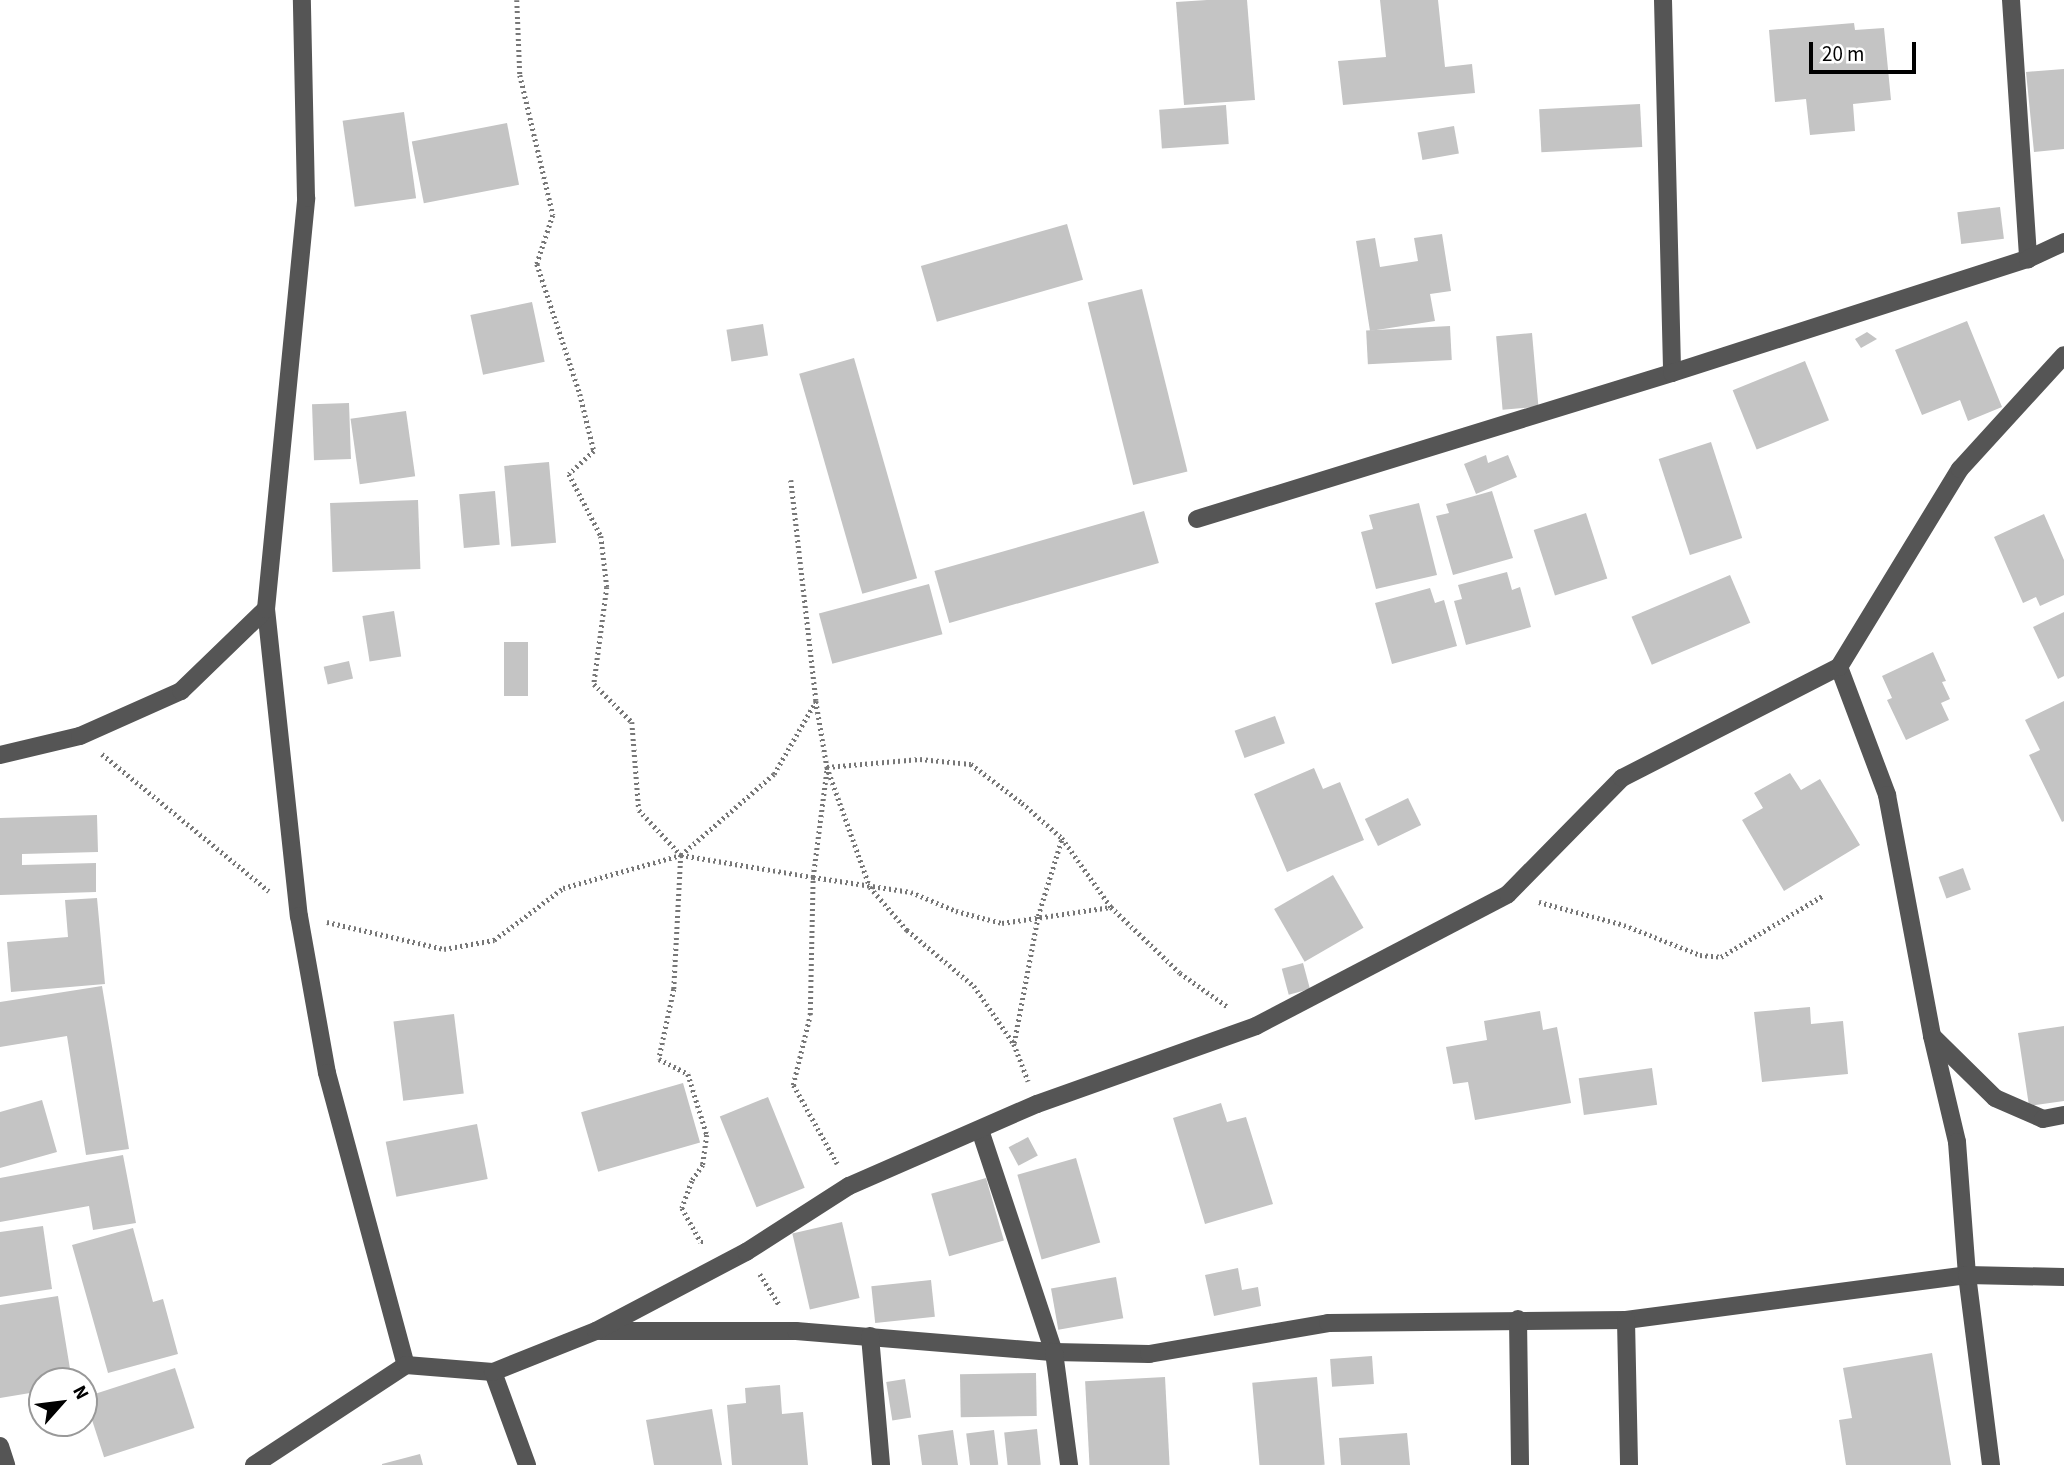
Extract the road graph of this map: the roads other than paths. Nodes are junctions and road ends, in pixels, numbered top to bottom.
1 (302, 0) edge
2 (1663, 0) edge
3 (2011, 0) edge
4 (2064, 242) edge
5 (2028, 259) junction
6 (2064, 355) edge
7 (1672, 373) junction
8 (1197, 519) dead end
9 (266, 609) junction
10 (1839, 667) junction
11 (0, 755) edge
12 (1932, 1036) junction
13 (2064, 1115) edge
14 (980, 1130) junction
15 (1967, 1275) junction
16 (2064, 1277) edge
17 (1518, 1319) junction
18 (1626, 1320) junction
19 (596, 1331) junction
20 (870, 1336) junction
21 (1054, 1352) junction
22 (406, 1365) junction
23 (493, 1372) junction
24 (0, 1446) edge
25 (6, 1465) edge
26 (254, 1465) edge
27 (527, 1465) edge
28 (881, 1465) edge
29 (1069, 1465) edge
30 (1520, 1465) edge
31 (1629, 1465) edge
32 (1991, 1465) edge

1 - 9 street
2 - 7 street
3 - 5 street
4 - 5 street
5 - 7 street
6 - 10 street
7 - 8 street
9 - 11 street
9 - 22 street
10 - 12 street
10 - 14 street
12 - 13 street
12 - 15 street
14 - 19 street
14 - 21 street
15 - 16 street
15 - 18 street
15 - 32 street
17 - 18 street
17 - 21 street
17 - 30 street
18 - 31 street
19 - 20 street
19 - 23 street
20 - 21 street
20 - 28 street
21 - 29 street
22 - 23 street
22 - 26 street
23 - 27 street
24 - 25 street

